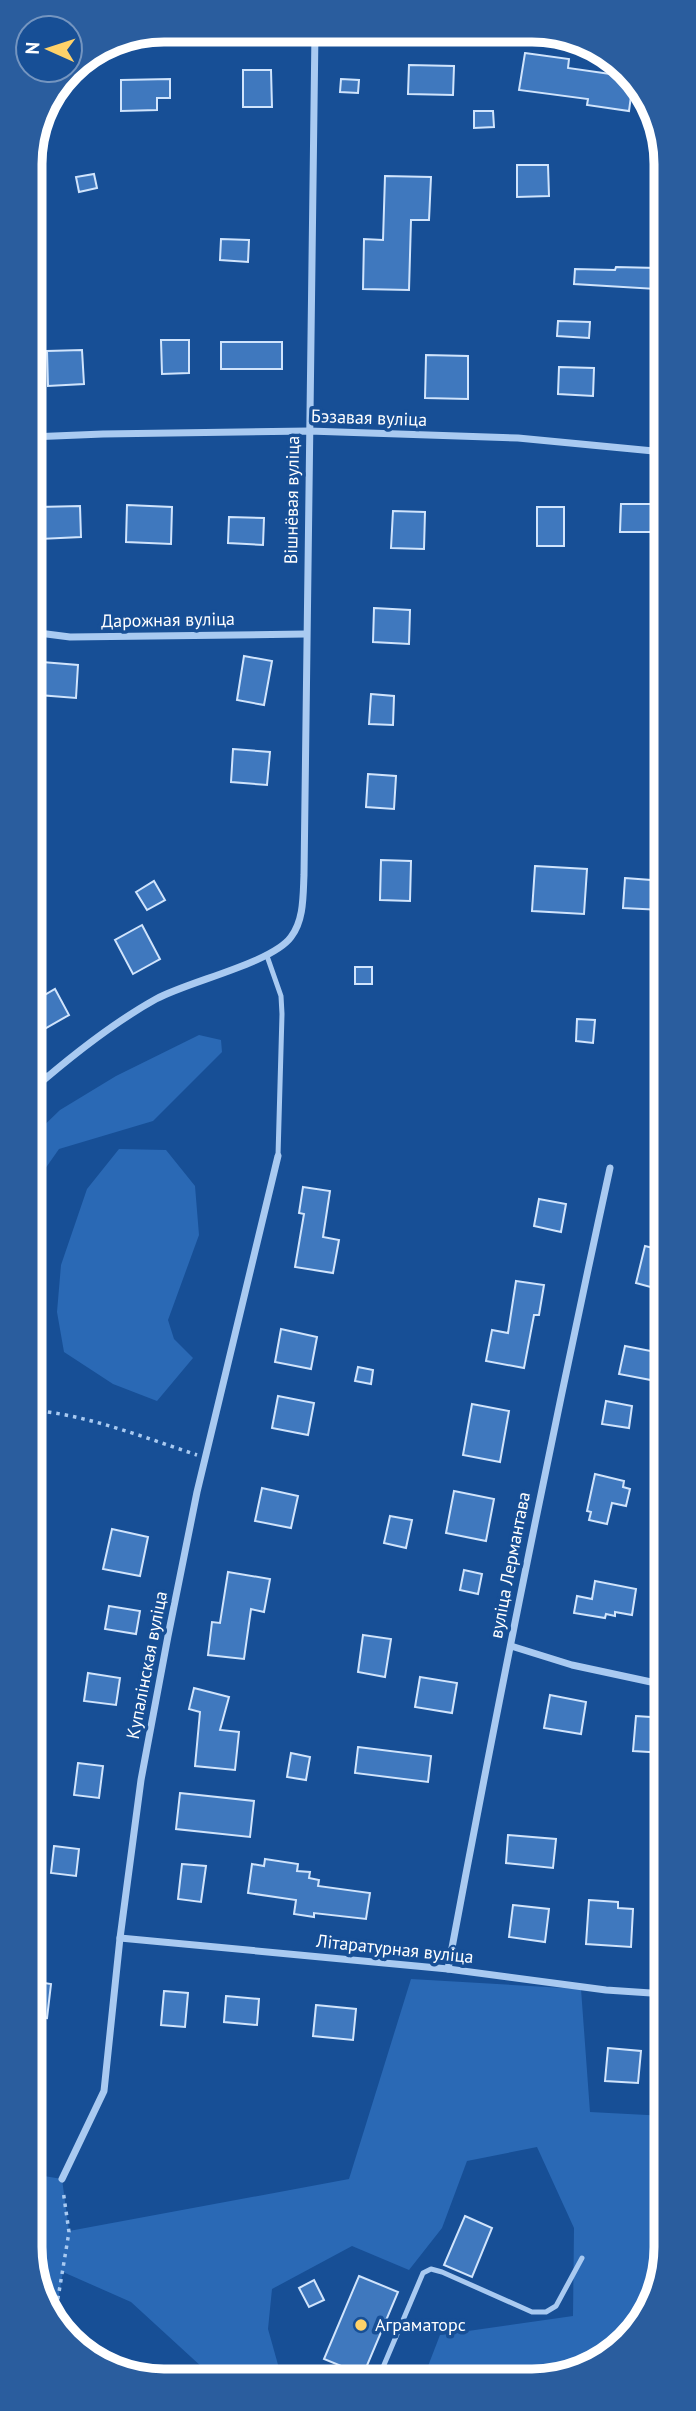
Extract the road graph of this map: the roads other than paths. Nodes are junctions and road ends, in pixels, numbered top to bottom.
1 (315, 42) edge
2 (309, 431) junction
3 (42, 436) edge
4 (654, 451) edge
5 (42, 634) edge
6 (306, 634) junction
7 (267, 956) junction
8 (42, 1071) edge
9 (47, 1077) junction
10 (42, 1081) edge
11 (278, 1156) joint
12 (610, 1168) dead end
13 (510, 1646) junction
14 (654, 1683) edge
15 (120, 1938) junction
16 (447, 1969) junction
17 (654, 1993) edge
18 (62, 2179) road end
19 (582, 2258) dead end
20 (382, 2369) edge

1 - 2 street, Вішнёвая вуліца
2 - 3 street, Бэзавая вуліца
2 - 4 street, Бэзавая вуліца
2 - 6 street, Вішнёвая вуліца
5 - 6 street, Дарожная вуліца
6 - 7 street, Вішнёвая вуліца
7 - 9 street
7 - 11 lane
8 - 9 lane
9 - 10 street
11 - 15 street, Купалінская вуліца
12 - 13 street, вуліца Лермантава
13 - 14 street
13 - 16 street, вуліца Лермантава
15 - 16 street, Літаратурная вуліца
15 - 18 street, Купалінская вуліца
16 - 17 street, Літаратурная вуліца
19 - 20 lane

